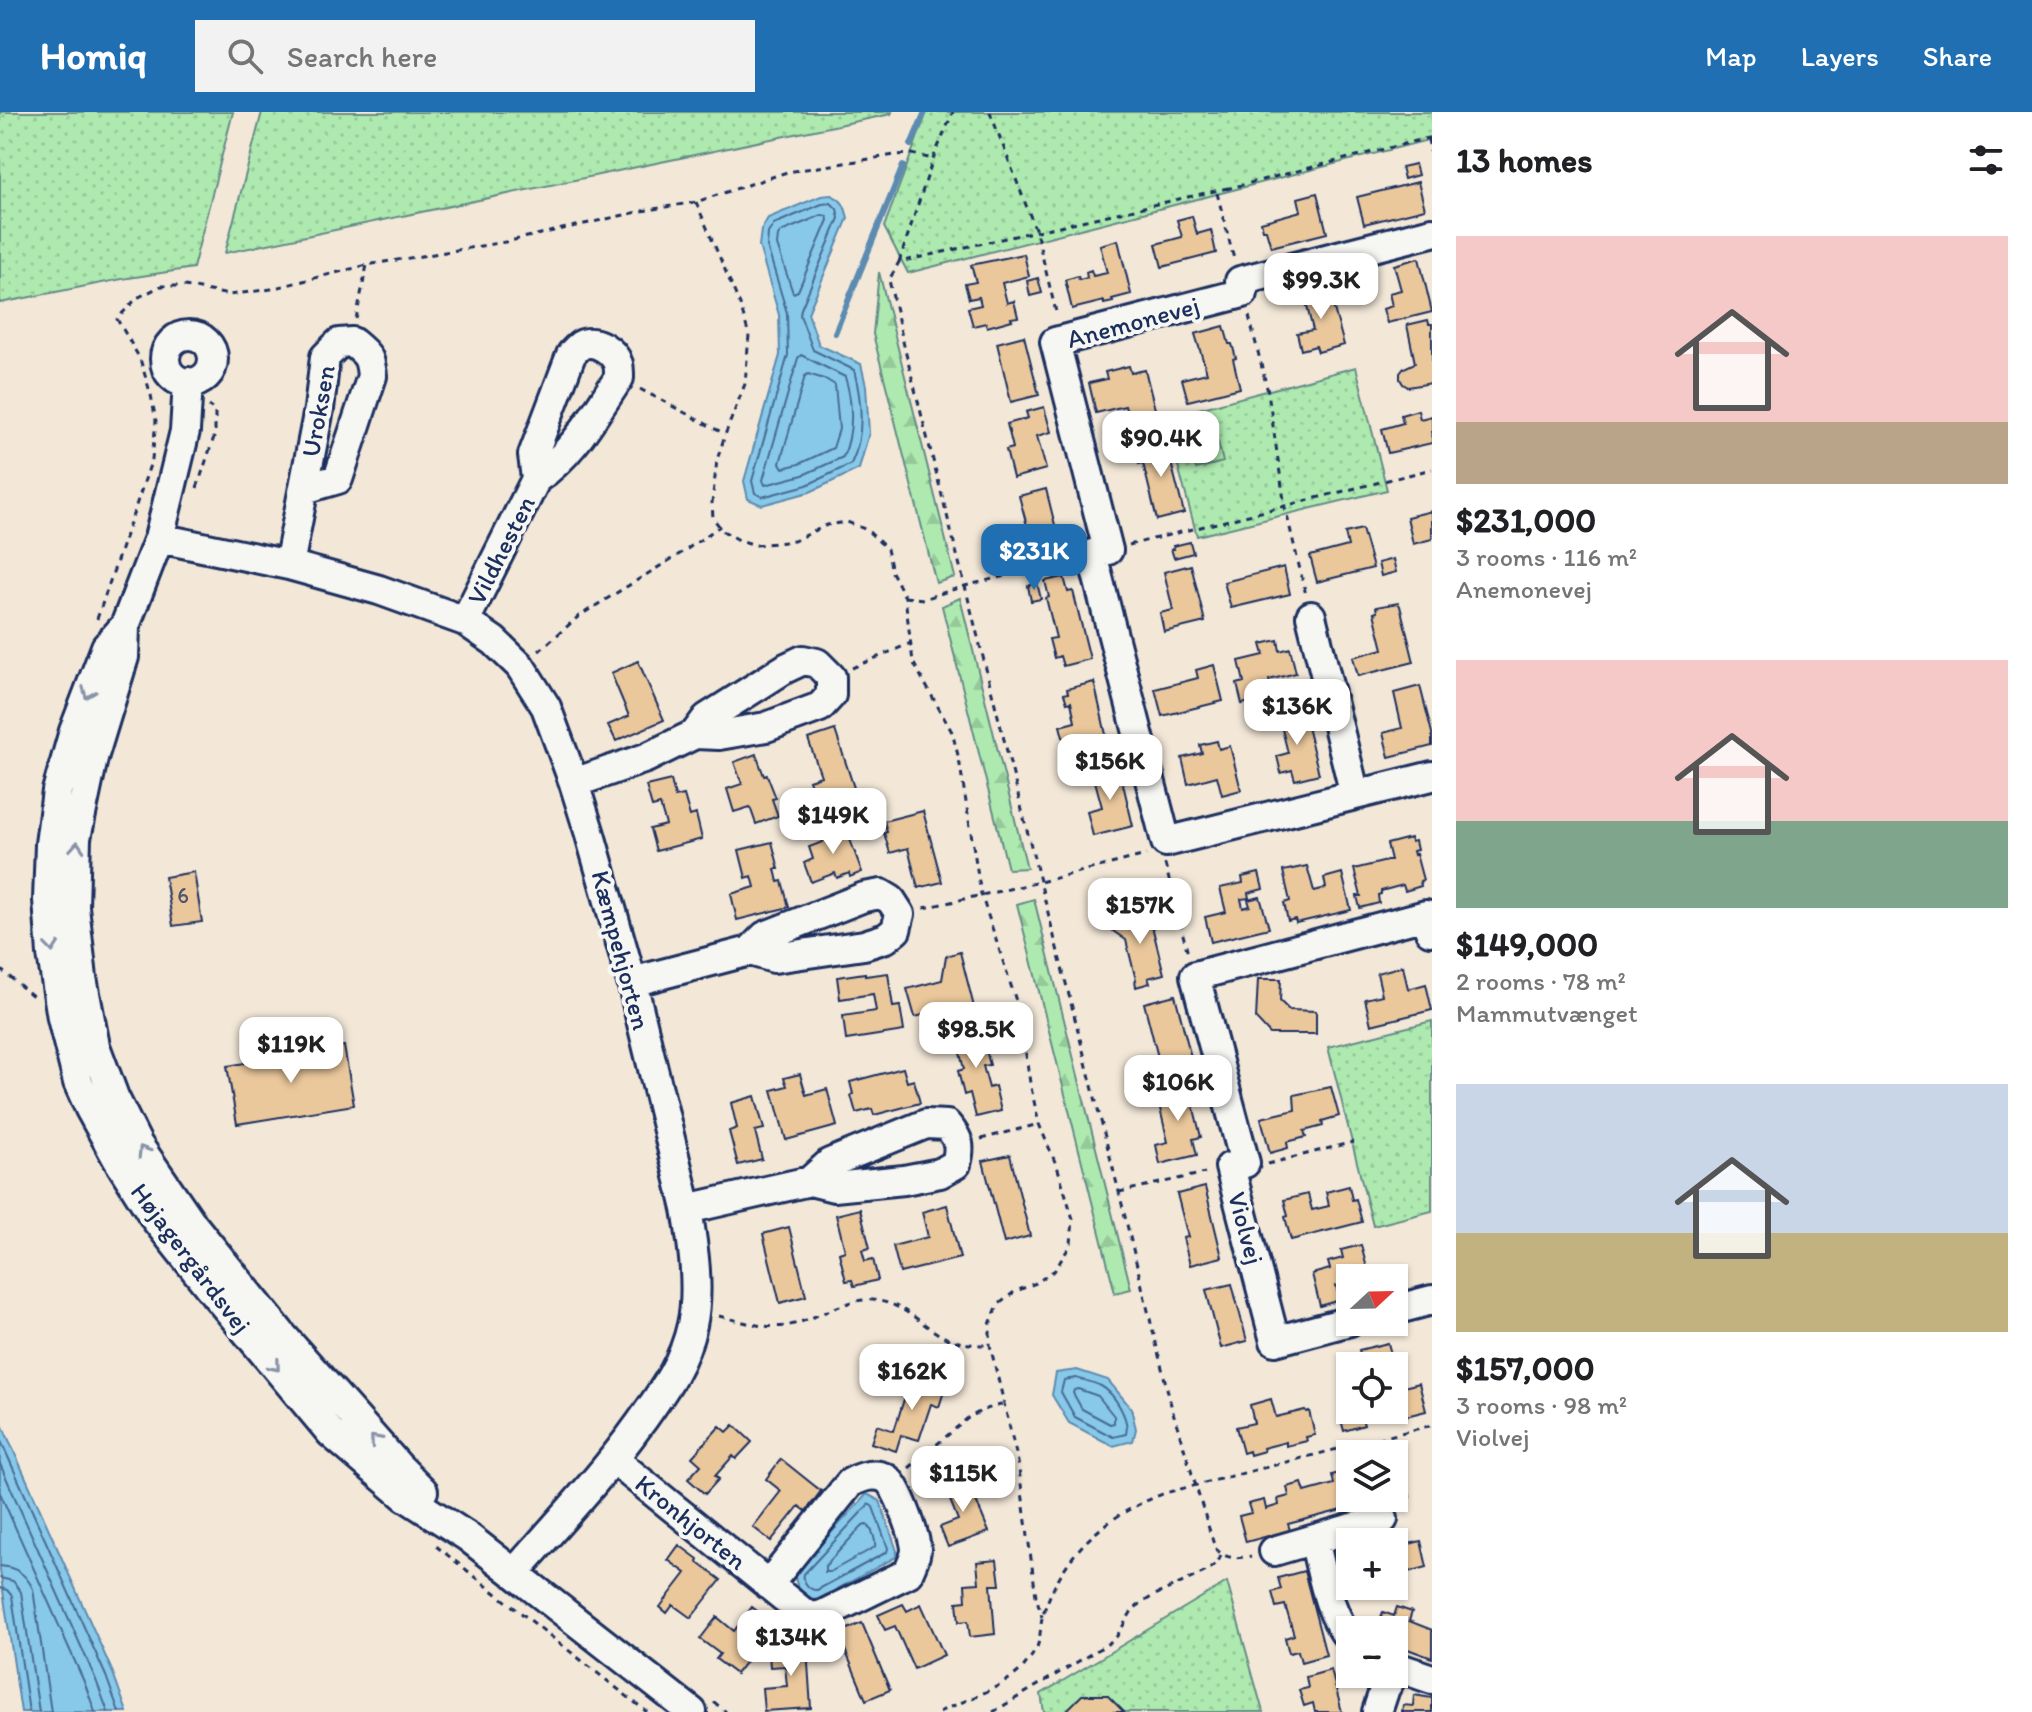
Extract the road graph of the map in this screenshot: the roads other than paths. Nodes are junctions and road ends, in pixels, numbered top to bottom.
1 (1432, 232) edge
2 (188, 393) road end
3 (536, 479) junction
4 (304, 489) junction
5 (159, 538) junction
6 (289, 565) junction
7 (1311, 616) road end
8 (465, 621) junction
9 (695, 734) junction
10 (1432, 776) edge
11 (574, 783) junction
12 (1355, 795) junction
13 (1432, 930) edge
14 (750, 951) junction
15 (632, 982) junction
16 (810, 1181) junction
17 (687, 1209) junction
18 (1432, 1300) edge
19 (1408, 1306) edge
20 (1336, 1325) edge
21 (614, 1459) junction
22 (1383, 1519) dead end
23 (1314, 1540) junction
24 (1274, 1551) dead end
25 (515, 1572) junction
26 (768, 1585) junction
27 (1336, 1618) edge
28 (1408, 1671) edge
29 (1432, 1679) edge
30 (1385, 1688) edge
31 (703, 1707) edge
32 (1377, 1712) edge

1 - 12 street, Anemonevej
2 - 5 street, Højagergårdsvej
3 - 3 street, Vildhesten
3 - 8 street, Vildhesten
4 - 4 street, Uroksen
4 - 6 street, Uroksen
5 - 6 street, Kæmpehjorten
5 - 25 street, Højagergårdsvej
6 - 8 street, Kæmpehjorten
7 - 12 street
8 - 11 street, Kæmpehjorten
9 - 9 street
9 - 11 street
10 - 12 street
11 - 15 street, Kæmpehjorten
13 - 20 street, Violvej
14 - 14 street
14 - 15 street
15 - 17 street, Kæmpehjorten
16 - 16 street
16 - 17 street
17 - 21 street, Kæmpehjorten
18 - 19 street
21 - 25 street, Kæmpehjorten
21 - 26 street, Kronhjorten
22 - 23 street
23 - 24 street
23 - 27 street
25 - 31 street, Højagergårdsvej
26 - 26 street, Kronhjorten
28 - 29 street
30 - 32 street

